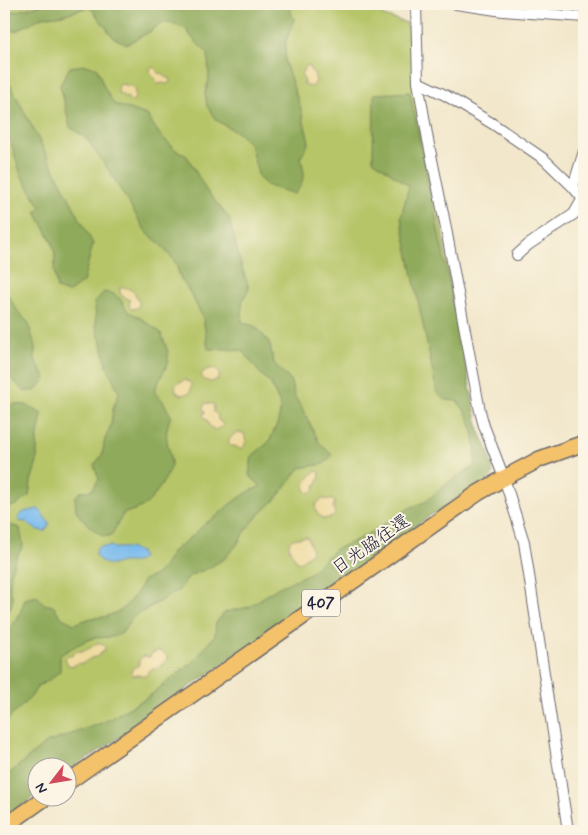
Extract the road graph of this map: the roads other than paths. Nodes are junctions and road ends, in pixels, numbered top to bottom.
1 (416, 4) edge
2 (456, 4) edge
3 (584, 17) edge
4 (418, 82) junction
5 (584, 151) edge
6 (573, 187) junction
7 (584, 199) edge
8 (516, 255) dead end
9 (584, 443) edge
10 (504, 478) junction
11 (78, 775) edge
12 (32, 808) edge
13 (4, 827) edge
14 (568, 831) edge

1 - 4 street
2 - 3 street
4 - 6 street
4 - 10 street
5 - 6 street
6 - 7 street
7 - 8 street
9 - 10 highway, 日光脇往還 / 407
10 - 11 highway, 日光脇往還 / 407
10 - 14 street
12 - 13 highway

